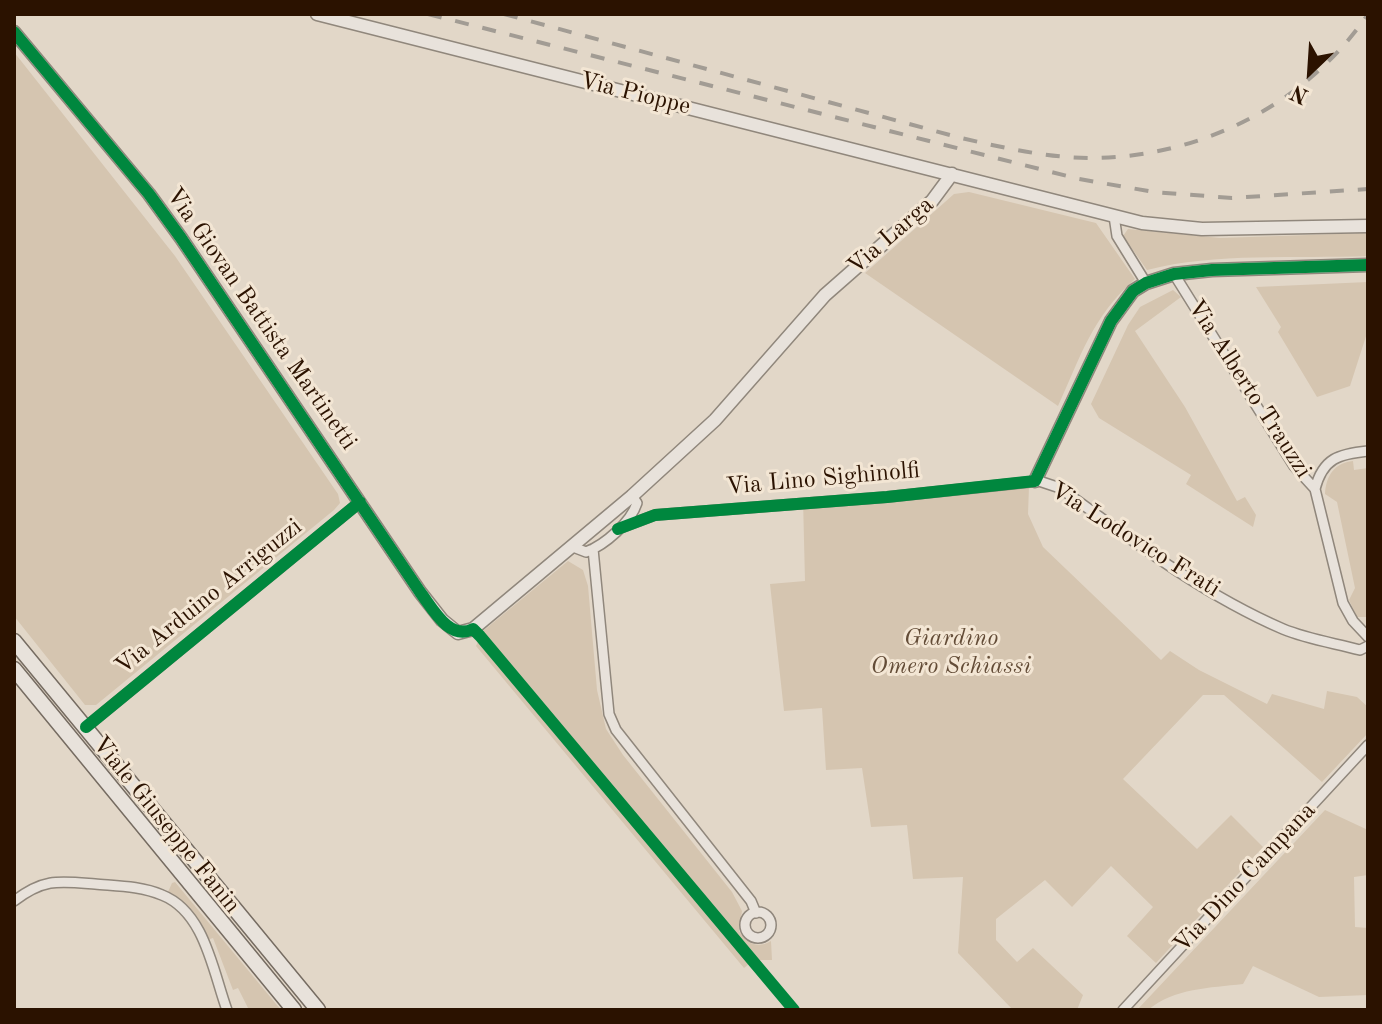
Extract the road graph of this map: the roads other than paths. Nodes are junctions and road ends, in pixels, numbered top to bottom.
1 (317, 14) edge
2 (14, 32) edge
3 (952, 174) junction
4 (1114, 216) junction
5 (1368, 226) edge
6 (1368, 265) edge
7 (1174, 274) junction
8 (1146, 283) junction
9 (1368, 451) edge
10 (1035, 481) junction
11 (1315, 489) junction
12 (632, 496) junction
13 (360, 502) junction
14 (618, 529) junction
15 (573, 547) junction
16 (593, 549) junction
17 (465, 633) joint
18 (1368, 637) edge
19 (14, 641) edge
20 (1368, 646) edge
21 (14, 669) edge
22 (86, 727) junction
23 (1368, 745) edge
24 (14, 901) edge
25 (756, 913) dead end
26 (227, 1010) edge
27 (294, 1010) edge
28 (318, 1010) edge
29 (1123, 1010) edge

1 - 3 street, Via Pioppe
2 - 13 street, Via Giovan Battista Martinetti
3 - 4 street, Via Larga
3 - 12 street, Via Larga
4 - 5 street, Via Larga
4 - 8 street
6 - 7 street
7 - 8 street
7 - 11 street, Via Alberto Trauzzi
8 - 10 street
9 - 11 street
10 - 14 street, Via Lino Sighinolfi
10 - 20 street, Via Lodovico Frati
11 - 18 street, Via Alberto Trauzzi
12 - 14 street, Via Larga
12 - 15 street, Via Larga
13 - 17 street, Via Giovan Battista Martinetti
13 - 22 street, Via Arduino Arriguzzi
14 - 16 street, Via Larga
15 - 16 street
15 - 17 street, Via Larga
16 - 25 street
19 - 22 main road, Viale Giuseppe Fanin
21 - 27 main road, Viale Giuseppe Fanin
22 - 28 main road, Viale Giuseppe Fanin
23 - 29 street, Via Dino Campana
24 - 26 street

